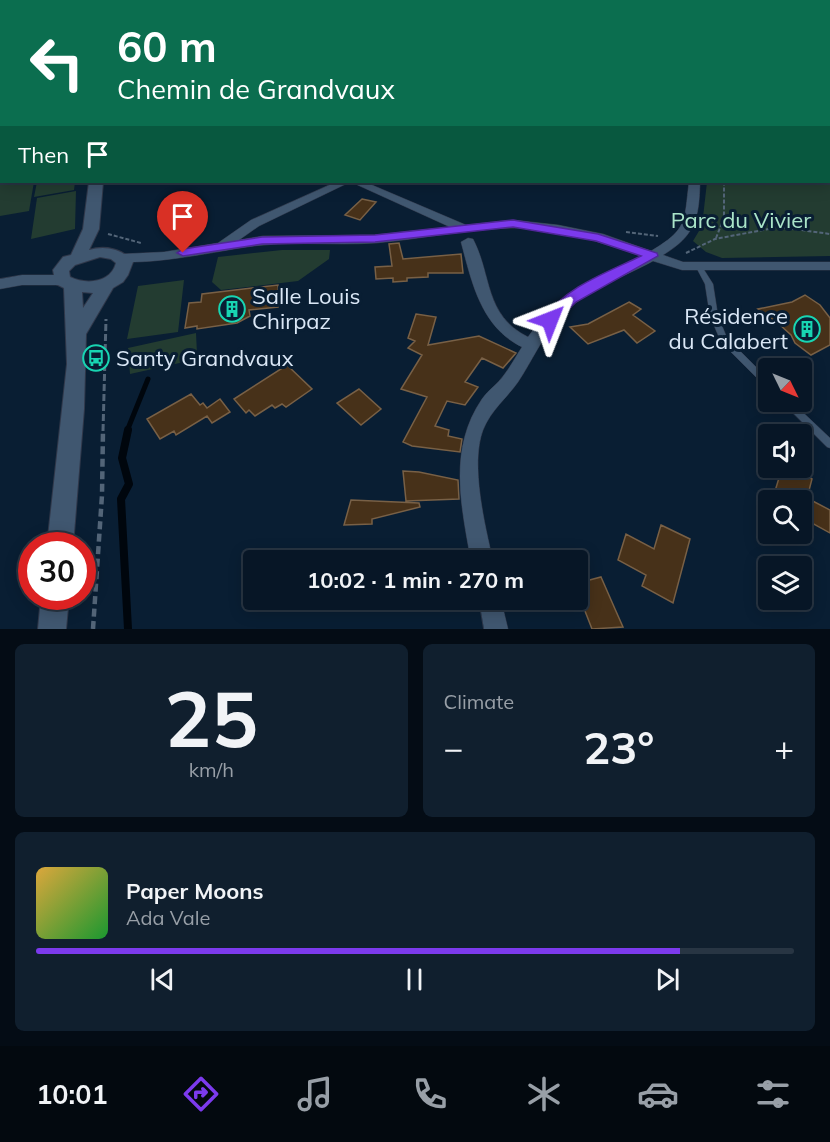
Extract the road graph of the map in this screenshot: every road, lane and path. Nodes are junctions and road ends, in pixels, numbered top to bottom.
1 (96, 183) edge
2 (342, 183) edge
3 (359, 183) edge
4 (695, 183) edge
5 (724, 183) edge
6 (276, 214) junction
7 (462, 228) junction
8 (91, 229) junction
9 (722, 232) junction
10 (108, 234) dead end
11 (830, 234) edge
12 (731, 236) junction
13 (715, 239) junction
14 (262, 240) junction
15 (468, 242) dead end
16 (146, 245) dead end
17 (222, 245) junction
18 (693, 250) dead end
19 (652, 256) junction
20 (118, 261) junction
21 (830, 266) edge
22 (699, 267) junction
23 (69, 272) junction
24 (0, 284) edge
25 (107, 284) junction
26 (106, 308) dead end
27 (78, 331) junction
28 (531, 345) junction
29 (758, 374) edge
30 (796, 412) edge
31 (830, 444) edge
32 (61, 532) edge
33 (481, 550) edge
34 (54, 610) edge
35 (492, 610) edge
36 (52, 629) edge
37 (93, 629) edge
38 (496, 629) edge

1 - 8 main road
2 - 6 street
3 - 7 street
4 - 19 street
5 - 9 path
6 - 14 street
6 - 17 street
7 - 14 street
7 - 19 street
8 - 20 main road
8 - 23 main road
9 - 12 path
9 - 13 path
10 - 16 path
11 - 12 path
12 - 13 path
13 - 18 path
14 - 17 street
15 - 28 street
17 - 20 street
19 - 22 street
19 - 28 street
20 - 23 main road
20 - 25 main road
21 - 22 street
22 - 29 lane
23 - 24 street
23 - 25 main road
23 - 27 main road
25 - 27 main road
26 - 37 path
27 - 32 main road
28 - 33 street
30 - 31 lane
34 - 36 main road
35 - 38 street

